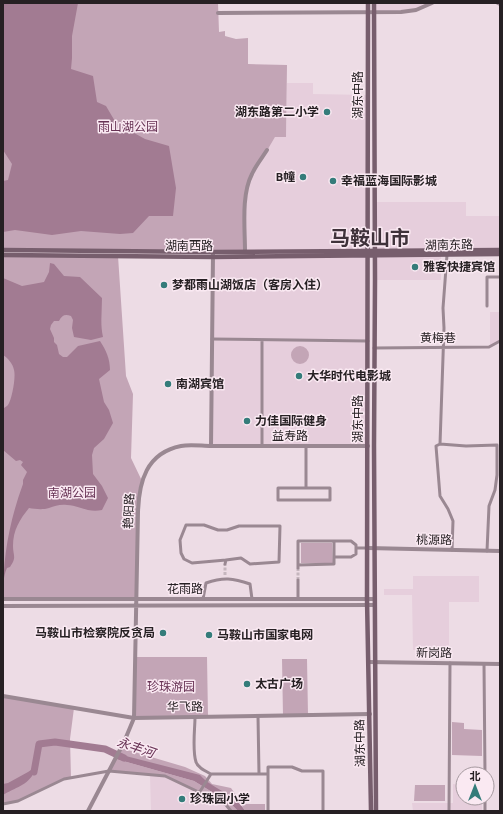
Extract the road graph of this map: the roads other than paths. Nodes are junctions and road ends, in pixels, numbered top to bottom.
1 (368, 3) edge
2 (374, 3) edge
3 (432, 3) edge
4 (368, 12) junction
5 (374, 12) junction
6 (218, 13) dead end
7 (267, 150) dead end
8 (3, 250) edge
9 (500, 250) edge
10 (245, 251) junction
11 (367, 253) junction
12 (375, 253) junction
13 (213, 254) junction
14 (500, 254) edge
15 (3, 255) edge
16 (447, 255) junction
17 (500, 277) edge
18 (487, 306) dead end
19 (212, 339) junction
20 (262, 340) junction
21 (368, 341) junction
22 (500, 341) edge
23 (443, 347) junction
24 (374, 348) junction
25 (440, 444) junction
26 (499, 445) edge
27 (211, 446) junction
28 (262, 446) junction
29 (306, 446) junction
30 (368, 446) junction
31 (306, 488) junction
32 (334, 541) junction
33 (356, 548) junction
34 (368, 548) junction
35 (374, 548) junction
36 (452, 550) junction
37 (487, 551) junction
38 (500, 551) edge
39 (334, 557) junction
40 (225, 562) joint
41 (298, 580) tunnel mouth
42 (137, 598) junction
43 (3, 599) edge
44 (203, 599) junction
45 (252, 599) junction
46 (298, 599) junction
47 (368, 599) junction
48 (374, 599) junction
49 (368, 605) junction
50 (374, 605) junction
51 (3, 606) edge
52 (137, 606) junction
53 (369, 662) junction
54 (375, 662) junction
55 (450, 663) junction
56 (484, 664) junction
57 (500, 664) edge
58 (3, 696) edge
59 (370, 714) junction
60 (258, 716) junction
61 (195, 717) junction
62 (134, 718) junction
63 (485, 766) edge
64 (259, 767) junction
65 (268, 767) junction
66 (109, 771) junction
67 (211, 774) junction
68 (259, 774) junction
69 (268, 774) junction
70 (199, 793) junction
71 (3, 804) edge
72 (88, 811) edge
73 (231, 811) edge
74 (268, 811) edge
75 (323, 811) edge
76 (371, 811) edge
77 (376, 811) edge
78 (449, 811) edge

1 - 4 main road, 湖东中路
2 - 5 main road, 湖东中路
3 - 5 street
4 - 5 street
4 - 6 street
4 - 11 main road, 湖东中路
5 - 12 main road, 湖东中路
7 - 10 street
8 - 13 main road, 湖南西路
9 - 12 main road
10 - 11 main road, 湖南西路
10 - 13 main road, 湖南西路
11 - 12 main road
11 - 13 main road, 湖南西路
11 - 21 main road, 湖东中路
12 - 16 main road, 湖南东路
12 - 24 main road, 湖东中路
13 - 15 main road, 湖南西路
13 - 19 street
14 - 16 main road, 湖南东路
16 - 23 street
17 - 18 street
19 - 20 street
19 - 27 street
20 - 21 street
20 - 28 street
21 - 30 main road, 湖东中路
22 - 23 street, 黄梅巷
23 - 24 street, 黄梅巷
23 - 25 street
24 - 35 main road, 湖东中路
25 - 26 street
25 - 36 street
26 - 37 street
27 - 28 street, 益寿路
27 - 42 street, 艳阳路
28 - 29 street, 益寿路
29 - 30 street, 益寿路
29 - 31 street
30 - 34 main road, 湖东中路
31 - 31 street
32 - 33 street
32 - 39 street
32 - 39 street
33 - 34 street
33 - 39 street
34 - 35 street, 桃源路
34 - 47 main road, 湖东中路
35 - 36 street, 桃源路
35 - 48 main road, 湖东中路
36 - 37 street, 桃源路
37 - 38 street, 桃源路
40 - 40 street
41 - 46 street
42 - 43 street, 花雨路
42 - 44 street, 花雨路
42 - 52 street, 艳阳路
44 - 45 street, 花雨路
44 - 45 street
45 - 46 street, 花雨路
46 - 47 street, 花雨路
47 - 48 street, 花雨路
47 - 49 main road, 湖东中路
48 - 50 main road, 湖东中路
49 - 50 street
49 - 52 street
49 - 53 main road, 湖东中路
50 - 54 main road, 湖东中路
51 - 52 street
52 - 62 street, 艳阳路
53 - 54 street, 新岗路
53 - 59 main road, 湖东中路
54 - 55 street, 新岗路
54 - 77 main road, 湖东中路
55 - 56 street, 新岗路
55 - 78 street
56 - 57 street, 新岗路
56 - 63 street
58 - 62 street, 华飞路
59 - 60 street, 华飞路
59 - 76 main road, 湖东中路
60 - 61 street, 华飞路
60 - 64 street
61 - 62 street, 华飞路
61 - 67 street
62 - 66 street, 艳阳路
64 - 65 street
64 - 68 street
65 - 69 street
65 - 75 street
66 - 70 street
66 - 71 street
66 - 72 street, 艳阳路
67 - 68 street
67 - 70 street
68 - 69 street
69 - 74 street
70 - 73 street

